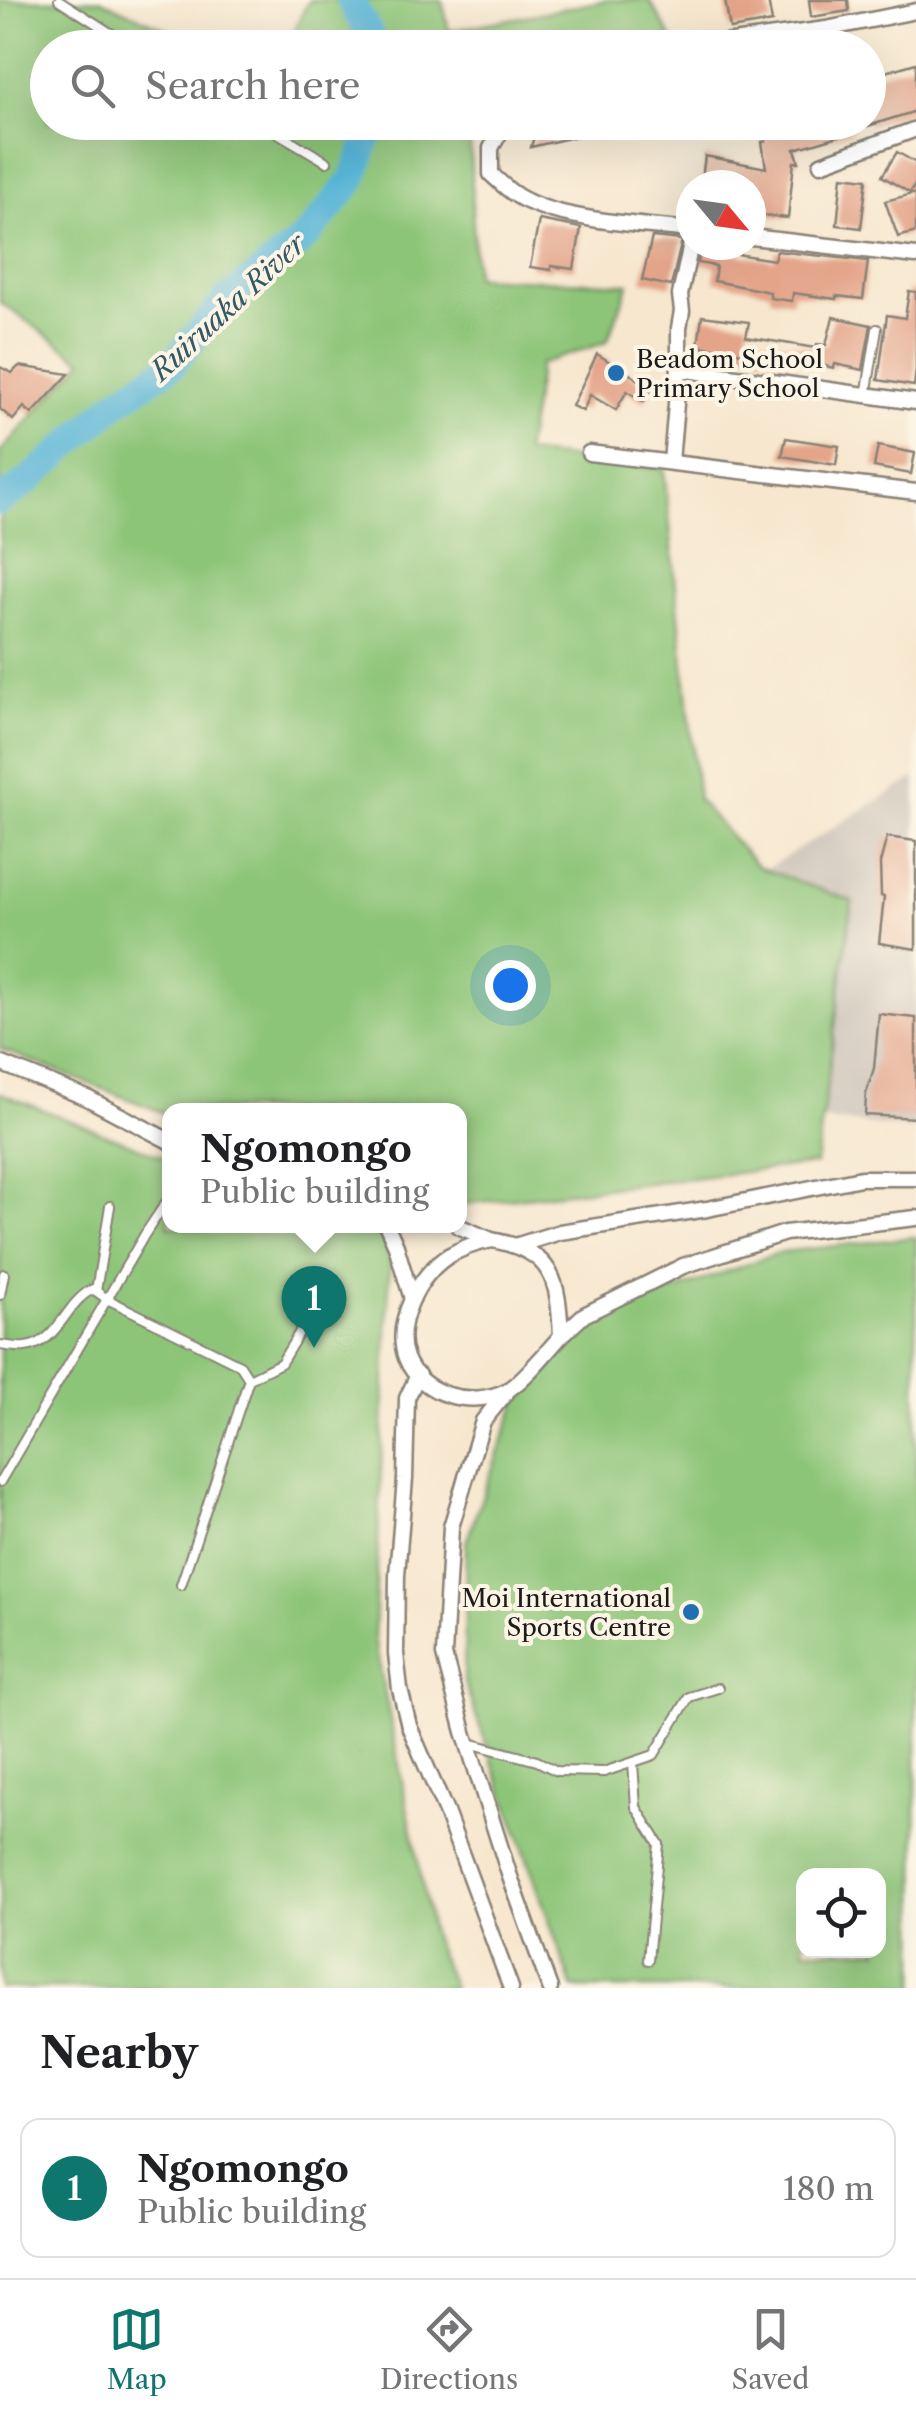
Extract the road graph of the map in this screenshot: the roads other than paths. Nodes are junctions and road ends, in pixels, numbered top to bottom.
1 (59, 0) edge
2 (916, 10) edge
3 (106, 30) edge
4 (819, 30) edge
5 (916, 130) edge
6 (290, 140) edge
7 (496, 140) edge
8 (327, 162) dead end
9 (821, 164) dead end
10 (676, 228) edge
11 (766, 239) edge
12 (916, 256) edge
13 (688, 260) edge
14 (877, 328) dead end
15 (679, 369) junction
16 (866, 396) junction
17 (916, 402) edge
18 (589, 453) dead end
19 (671, 462) junction
20 (916, 492) edge
21 (0, 1063) edge
22 (162, 1138) edge
23 (916, 1178) edge
24 (110, 1206) dead end
25 (162, 1210) edge
26 (916, 1218) edge
27 (467, 1230) edge
28 (390, 1233) edge
29 (492, 1240) junction
30 (518, 1245) junction
31 (4, 1274) dead end
32 (96, 1290) junction
33 (0, 1294) edge
34 (412, 1298) junction
35 (108, 1299) junction
36 (299, 1333) dead end
37 (561, 1336) junction
38 (0, 1345) edge
39 (418, 1375) junction
40 (249, 1379) junction
41 (508, 1390) junction
42 (0, 1482) edge
43 (182, 1585) dead end
44 (718, 1688) dead end
45 (467, 1742) junction
46 (633, 1764) junction
47 (648, 1960) dead end
48 (506, 1984) edge
49 (550, 1988) edge

1 - 3 lane
2 - 4 street
5 - 9 street
6 - 8 lane
7 - 10 street
11 - 12 street
13 - 15 street
14 - 16 lane
15 - 16 street
15 - 19 street
16 - 17 street
18 - 19 street
19 - 20 street
21 - 22 street
23 - 30 street
24 - 32 lane
25 - 35 lane
26 - 37 street
27 - 29 street
28 - 34 street
29 - 30 street
29 - 34 street
30 - 37 street
31 - 33 lane
32 - 35 lane
32 - 38 lane
34 - 39 street
35 - 40 lane
35 - 42 lane
36 - 40 lane
37 - 41 street
39 - 41 street
39 - 48 street
40 - 43 lane
41 - 45 street
44 - 46 lane
45 - 46 lane
45 - 49 street
46 - 47 lane

